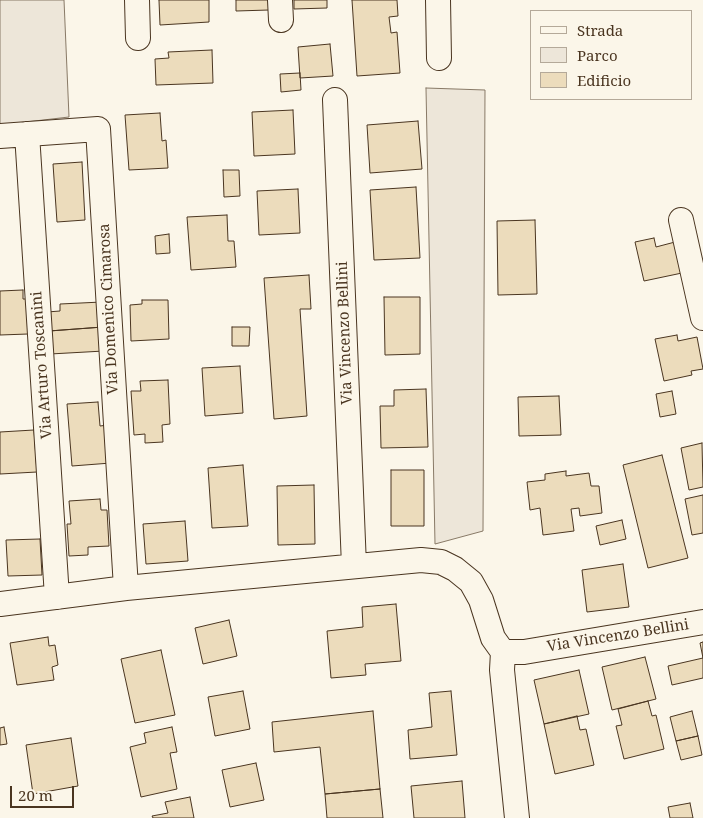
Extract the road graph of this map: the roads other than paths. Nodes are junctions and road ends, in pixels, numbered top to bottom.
1 (137, 0) edge
2 (438, 0) edge
3 (138, 38) dead end
4 (439, 58) dead end
5 (336, 100) dead end
6 (27, 134) junction
7 (0, 136) edge
8 (681, 220) dead end
9 (703, 318) edge
10 (354, 566) junction
11 (126, 588) junction
12 (58, 597) junction
13 (0, 604) edge
14 (703, 622) edge
15 (503, 652) junction
16 (517, 818) edge

1 - 3 street
2 - 4 street
5 - 10 street, Via Vincenzo Bellini
6 - 7 street, Via Domenico Cimarosa
6 - 11 street, Via Domenico Cimarosa
6 - 12 street, Via Arturo Toscanini
8 - 9 street
10 - 11 street
10 - 15 street
11 - 12 street
12 - 13 street
14 - 15 street, Via Vincenzo Bellini
15 - 16 street

